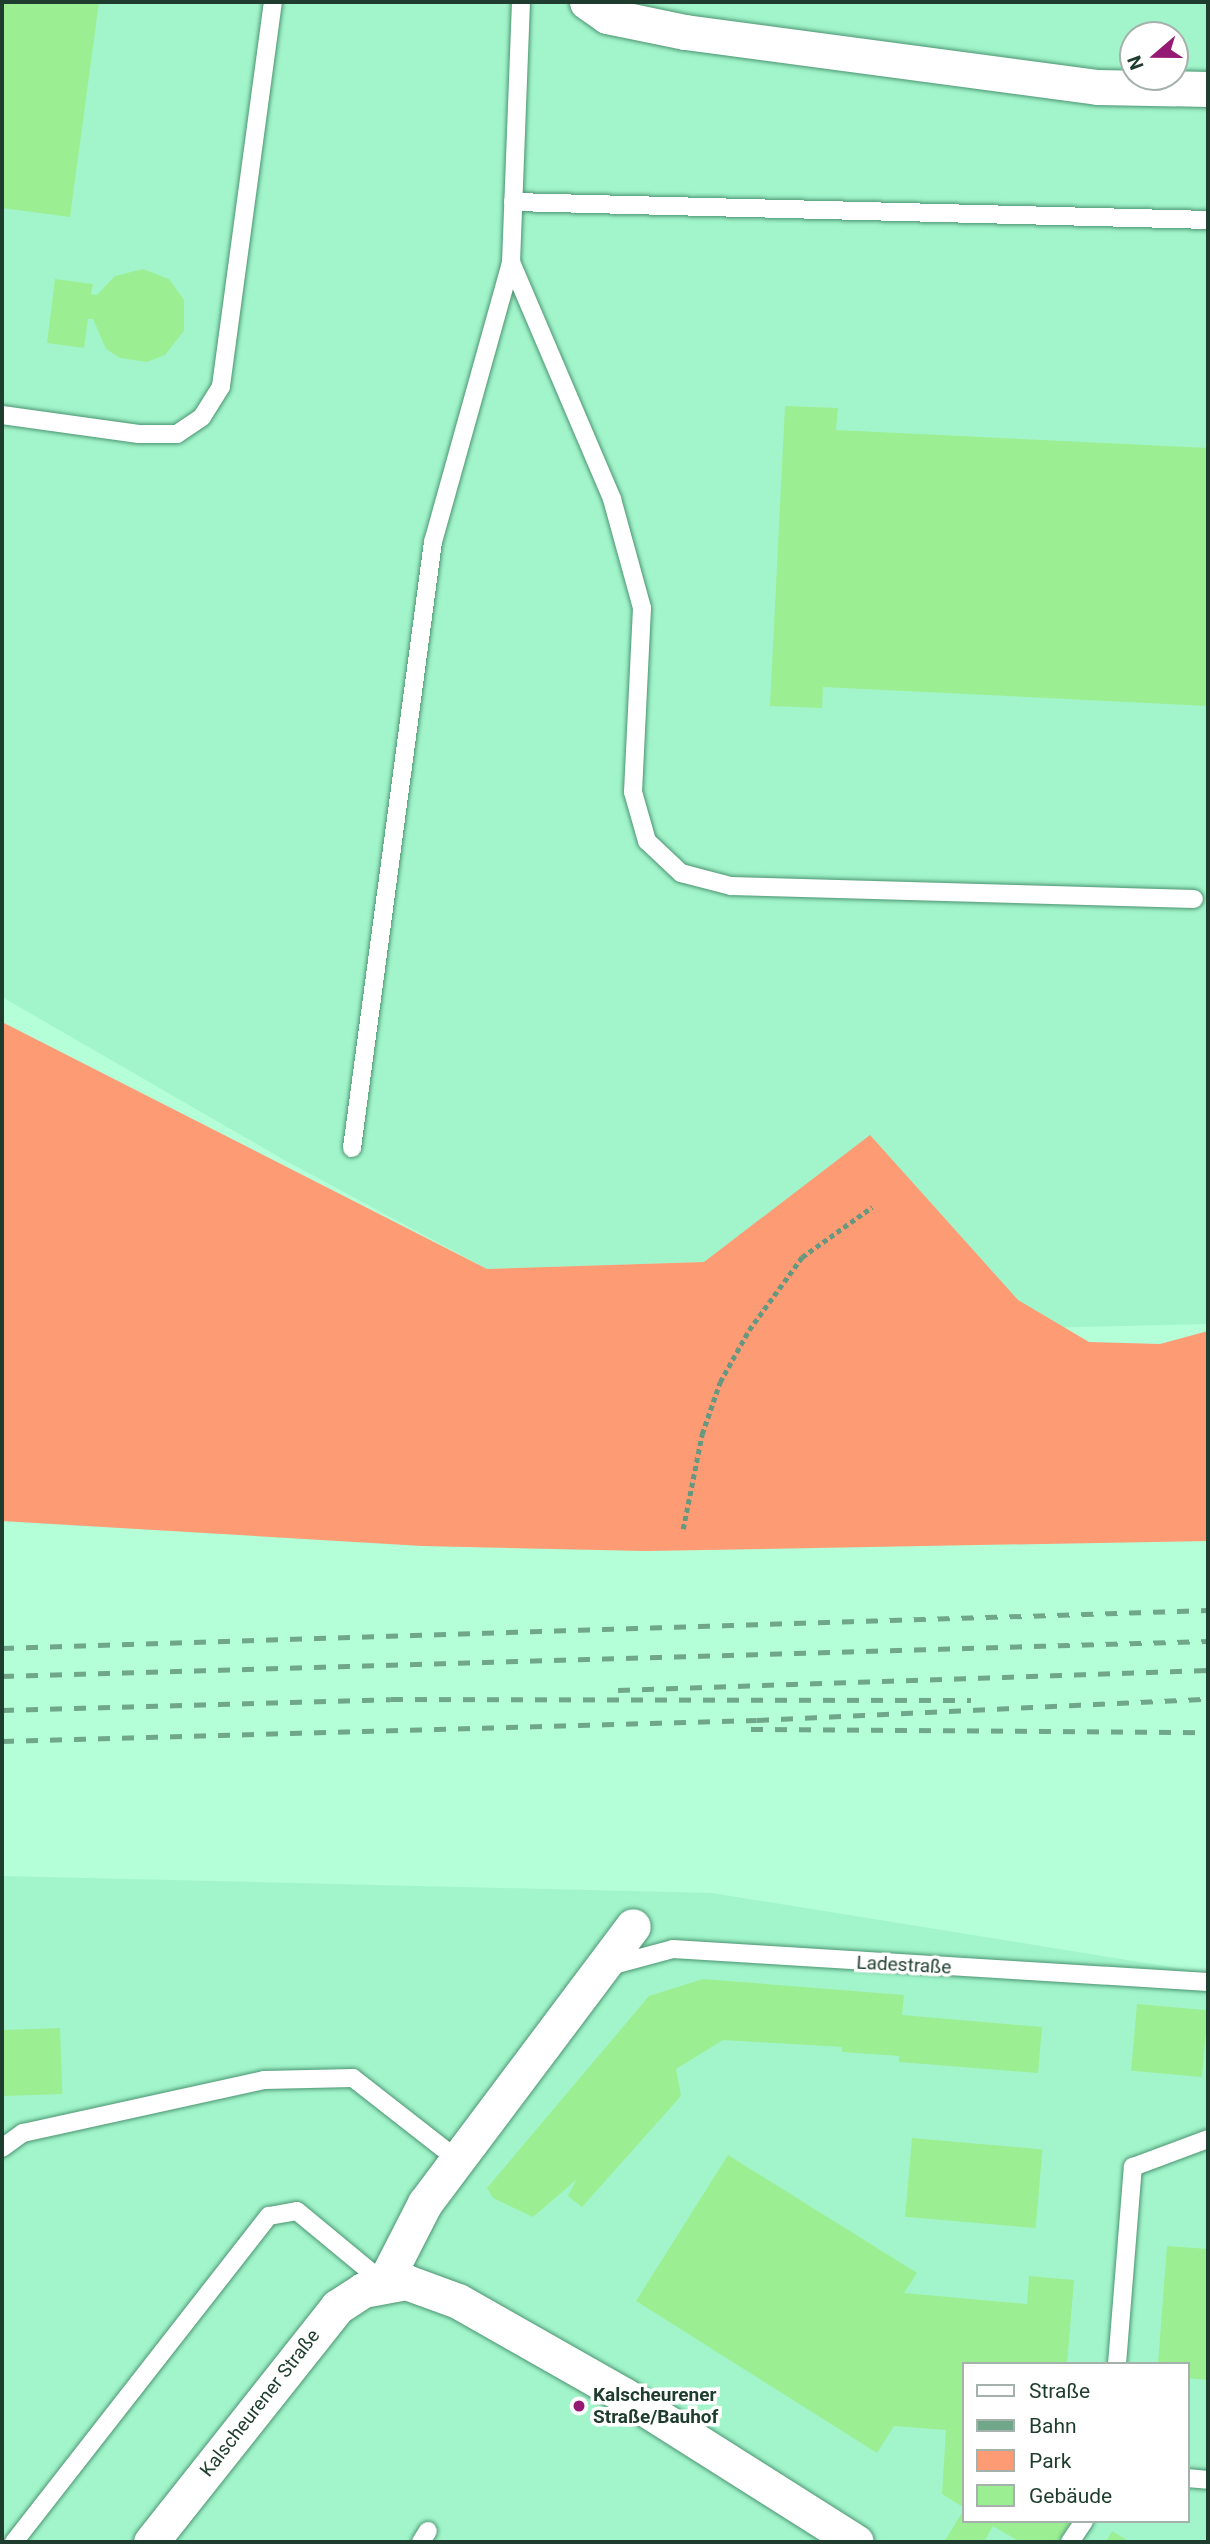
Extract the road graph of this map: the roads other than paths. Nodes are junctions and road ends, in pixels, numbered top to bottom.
1 (273, 2) edge
2 (521, 2) edge
3 (587, 2) edge
4 (628, 11) edge
5 (1208, 89) edge
6 (513, 202) junction
7 (1208, 220) edge
8 (510, 262) junction
9 (2, 415) edge
10 (1194, 899) dead end
11 (352, 1148) dead end
12 (634, 1927) dead end
13 (603, 1968) junction
14 (1208, 1982) edge
15 (1208, 2139) edge
16 (2, 2148) edge
17 (458, 2160) junction
18 (384, 2283) junction
19 (1117, 2362) edge
20 (1189, 2478) edge
21 (1208, 2480) edge
22 (1083, 2523) edge
23 (14, 2542) edge
24 (150, 2542) edge
25 (856, 2542) edge
26 (1070, 2542) edge

1 - 9 lane
2 - 6 lane
3 - 4 street
4 - 5 street
6 - 7 lane
6 - 8 lane
8 - 10 lane
8 - 11 lane
12 - 13 street
13 - 14 lane, Ladestraße
13 - 17 street
15 - 19 lane
16 - 17 lane
17 - 18 street
18 - 23 lane
18 - 24 street, Kalscheurener Straße
18 - 25 street
20 - 21 lane
22 - 26 lane

